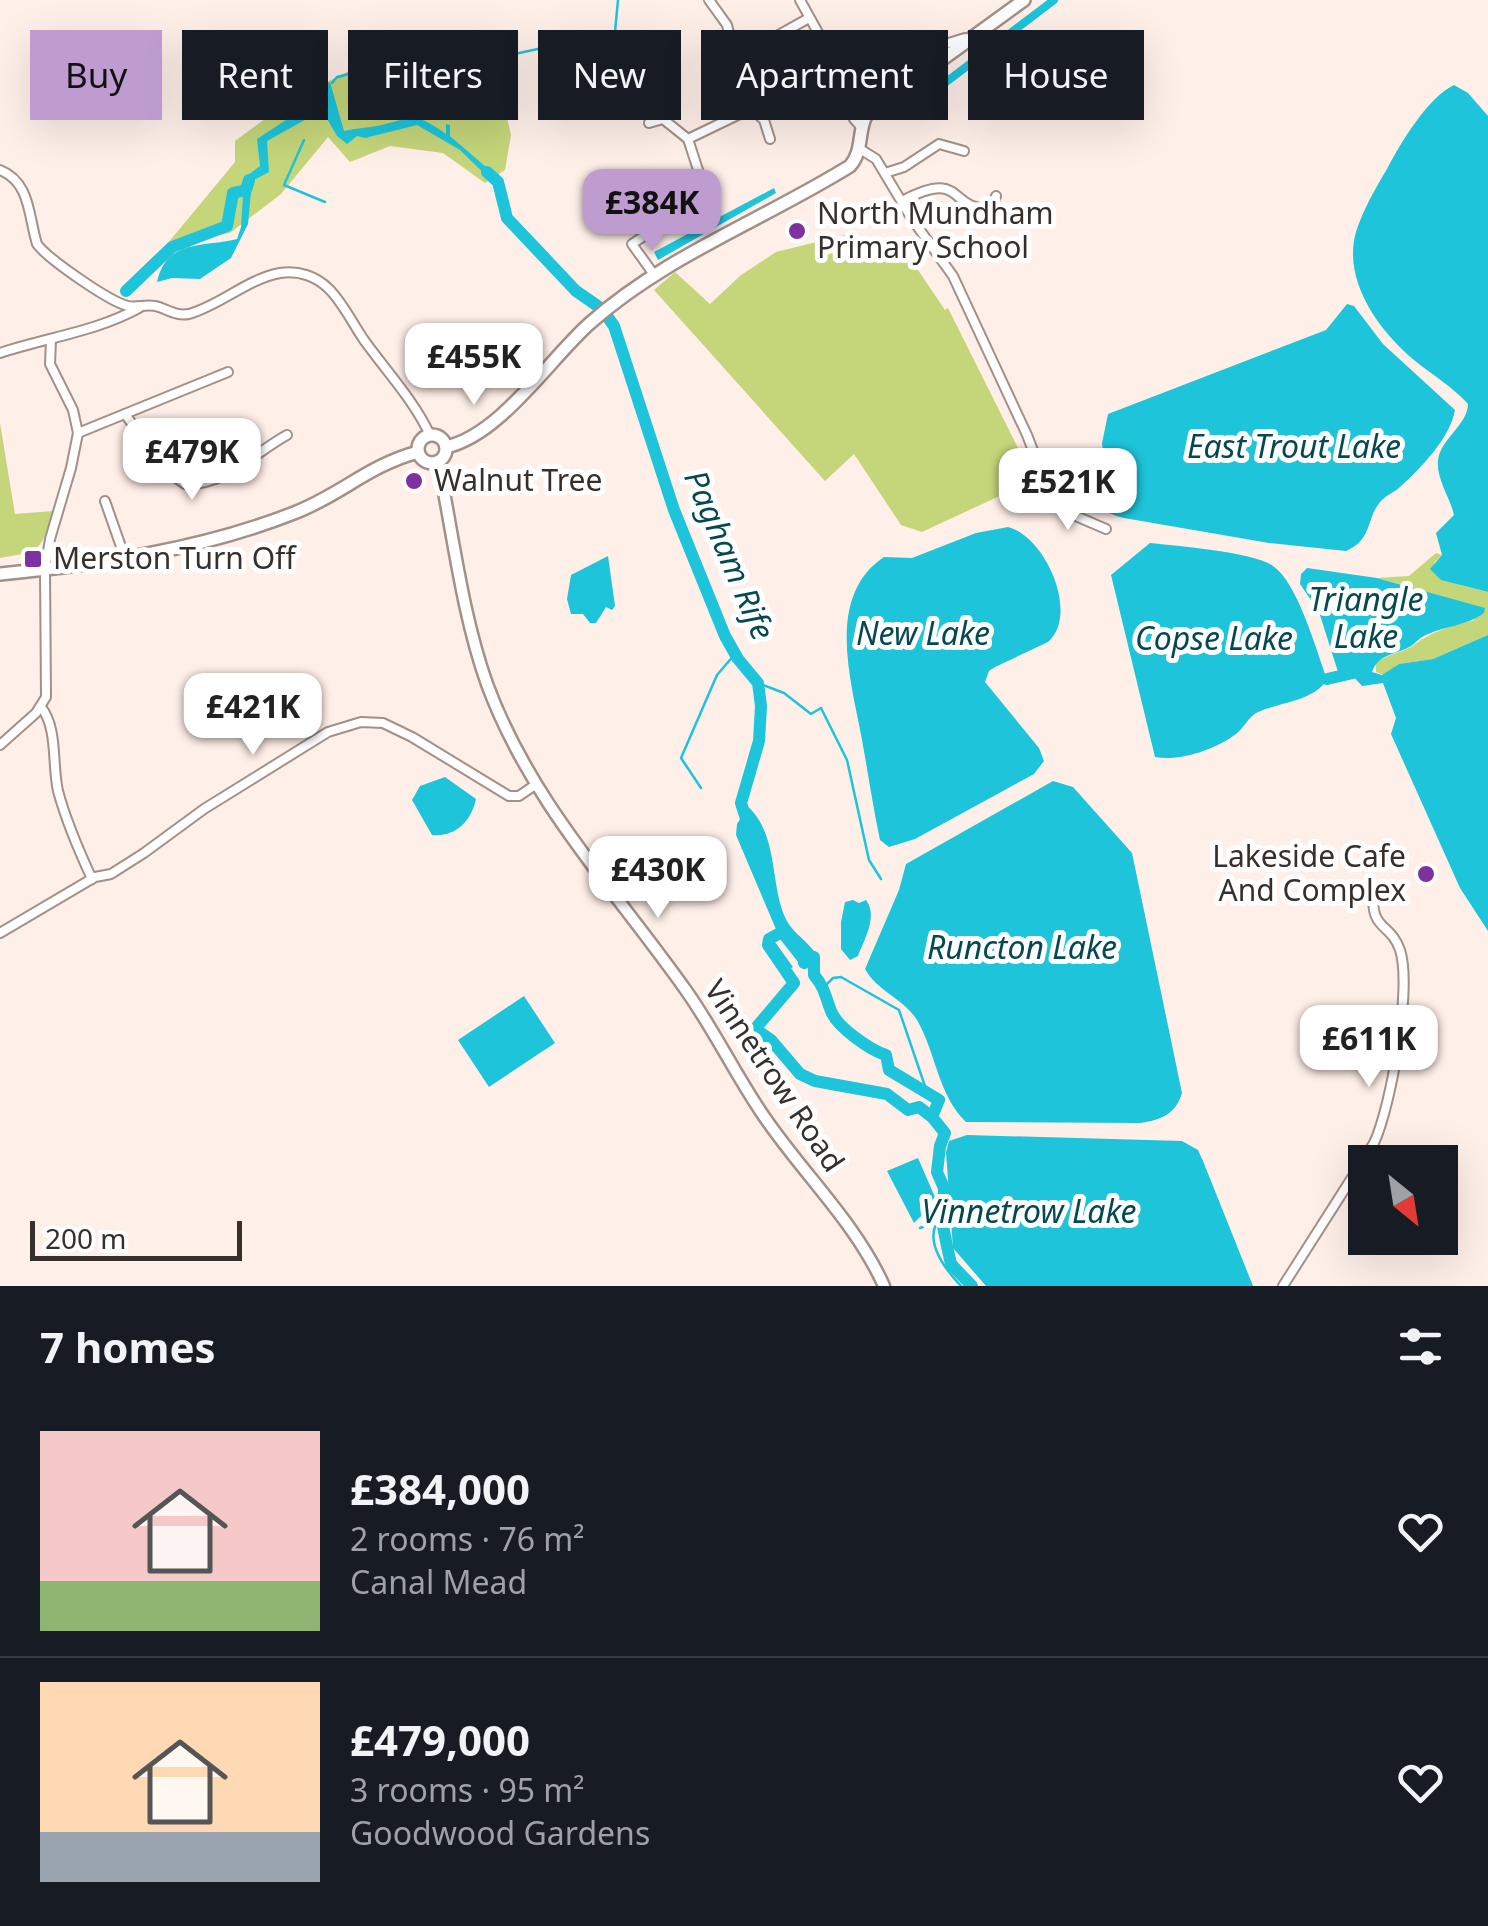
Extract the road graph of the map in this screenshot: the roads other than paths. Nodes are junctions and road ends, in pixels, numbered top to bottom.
1 (709, 0) edge
2 (800, 0) edge
3 (1024, 0) edge
4 (809, 18) junction
5 (728, 30) edge
6 (788, 30) edge
7 (816, 30) edge
8 (985, 30) edge
9 (968, 43) edge
10 (731, 120) edge
11 (764, 120) edge
12 (856, 120) edge
13 (649, 123) dead end
14 (862, 128) junction
15 (956, 134) dead end
16 (688, 139) junction
17 (770, 140) dead end
18 (947, 144) junction
19 (860, 149) junction
20 (964, 151) dead end
21 (0, 170) edge
22 (885, 173) junction
23 (701, 180) dead end
24 (996, 196) dead end
25 (664, 201) dead end
26 (902, 201) junction
27 (992, 208) junction
28 (1002, 214) dead end
29 (656, 276) junction
30 (117, 302) junction
31 (143, 306) junction
32 (114, 321) junction
33 (51, 340) junction
34 (0, 353) edge
35 (228, 372) dead end
36 (124, 414) junction
37 (78, 433) junction
38 (430, 435) junction
39 (287, 436) dead end
40 (446, 447) junction
41 (418, 452) junction
42 (438, 461) junction
43 (105, 501) dead end
44 (109, 519) junction
45 (97, 520) dead end
46 (1106, 529) dead end
47 (125, 558) junction
48 (45, 570) junction
49 (0, 574) edge
50 (41, 707) junction
51 (0, 745) edge
52 (535, 785) junction
53 (92, 879) junction
54 (1374, 889) dead end
55 (0, 933) edge
56 (884, 1286) edge
57 (1283, 1286) edge

1 - 5 street
2 - 4 street
3 - 8 main road
4 - 6 street
4 - 7 street
9 - 14 main road
10 - 16 street
11 - 17 street
12 - 14 street
13 - 16 street
14 - 19 main road
15 - 18 street
16 - 23 street
18 - 20 street
18 - 22 street
19 - 22 street
19 - 29 main road
21 - 30 street
22 - 26 street
24 - 27 street
25 - 29 street
26 - 27 street
26 - 46 street
27 - 28 street
29 - 40 main road
30 - 31 street
30 - 32 street
31 - 32 street
31 - 38 street
32 - 33 street
33 - 34 street
33 - 37 street
35 - 36 street
36 - 37 street
36 - 39 street
37 - 48 street
38 - 40 main road
38 - 41 main road
40 - 42 main road
41 - 42 main road
41 - 47 main road
42 - 52 street, Vinnetrow Road
43 - 44 street
44 - 45 street
44 - 47 street
47 - 48 main road
48 - 49 main road
48 - 50 street
50 - 51 street
50 - 53 street
52 - 53 street
52 - 56 street, Vinnetrow Road
53 - 55 street
54 - 57 street

